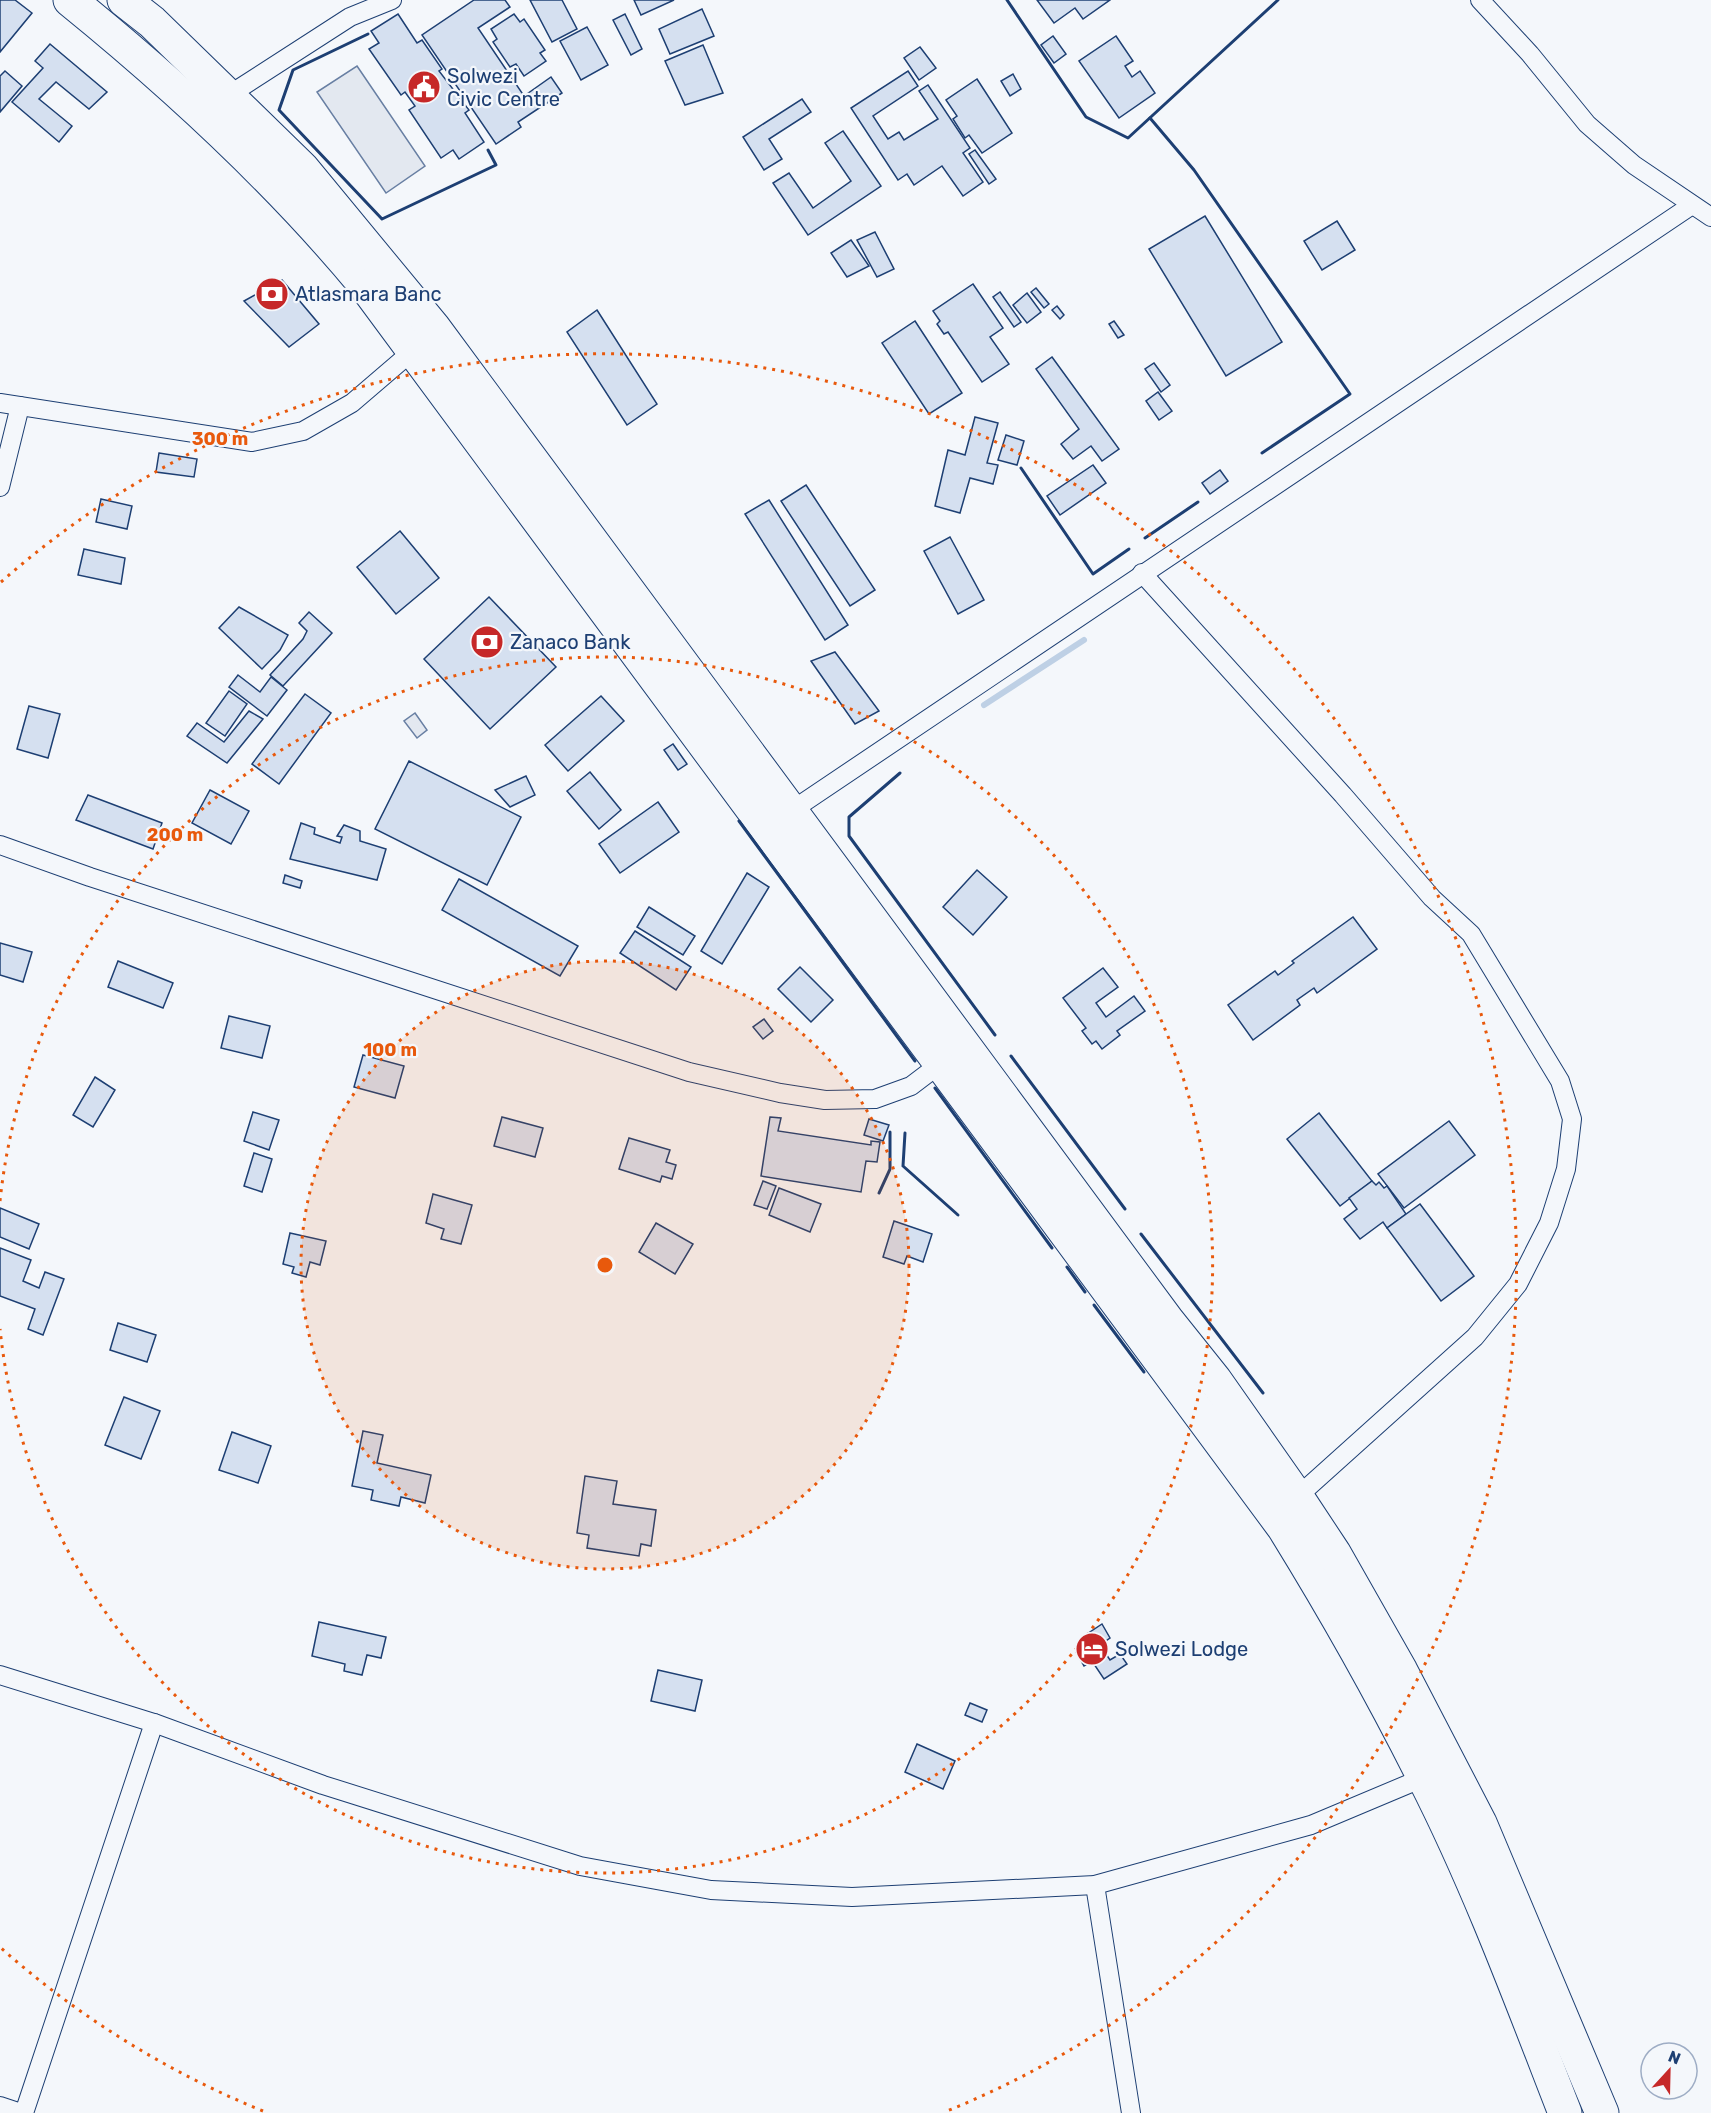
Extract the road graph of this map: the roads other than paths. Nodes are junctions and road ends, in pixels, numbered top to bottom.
1 (70, 0) edge
2 (124, 0) edge
3 (392, 0) edge
4 (1480, 0) edge
5 (229, 95) junction
6 (1692, 205) junction
7 (1711, 217) edge
8 (415, 349) junction
9 (0, 403) edge
10 (20, 406) junction
11 (0, 487) edge
12 (1142, 573) junction
13 (791, 811) junction
14 (0, 844) edge
15 (940, 1064) junction
16 (1297, 1497) junction
17 (0, 1675) edge
18 (154, 1723) junction
19 (1437, 1771) junction
20 (1095, 1885) junction
21 (0, 2106) edge
22 (23, 2113) edge
23 (1131, 2113) edge
24 (1565, 2113) edge
25 (1602, 2113) edge

1 - 8 highway
2 - 5 highway
3 - 5 street
4 - 6 street
5 - 13 highway
6 - 7 street
6 - 12 street
8 - 10 street
8 - 15 highway
9 - 10 street
10 - 11 street
12 - 13 street
12 - 16 street
13 - 16 highway
14 - 15 street
15 - 19 highway
16 - 19 highway
17 - 18 street
18 - 20 street
18 - 22 street
19 - 20 street
19 - 24 highway
19 - 25 highway
20 - 23 street
21 - 22 street

